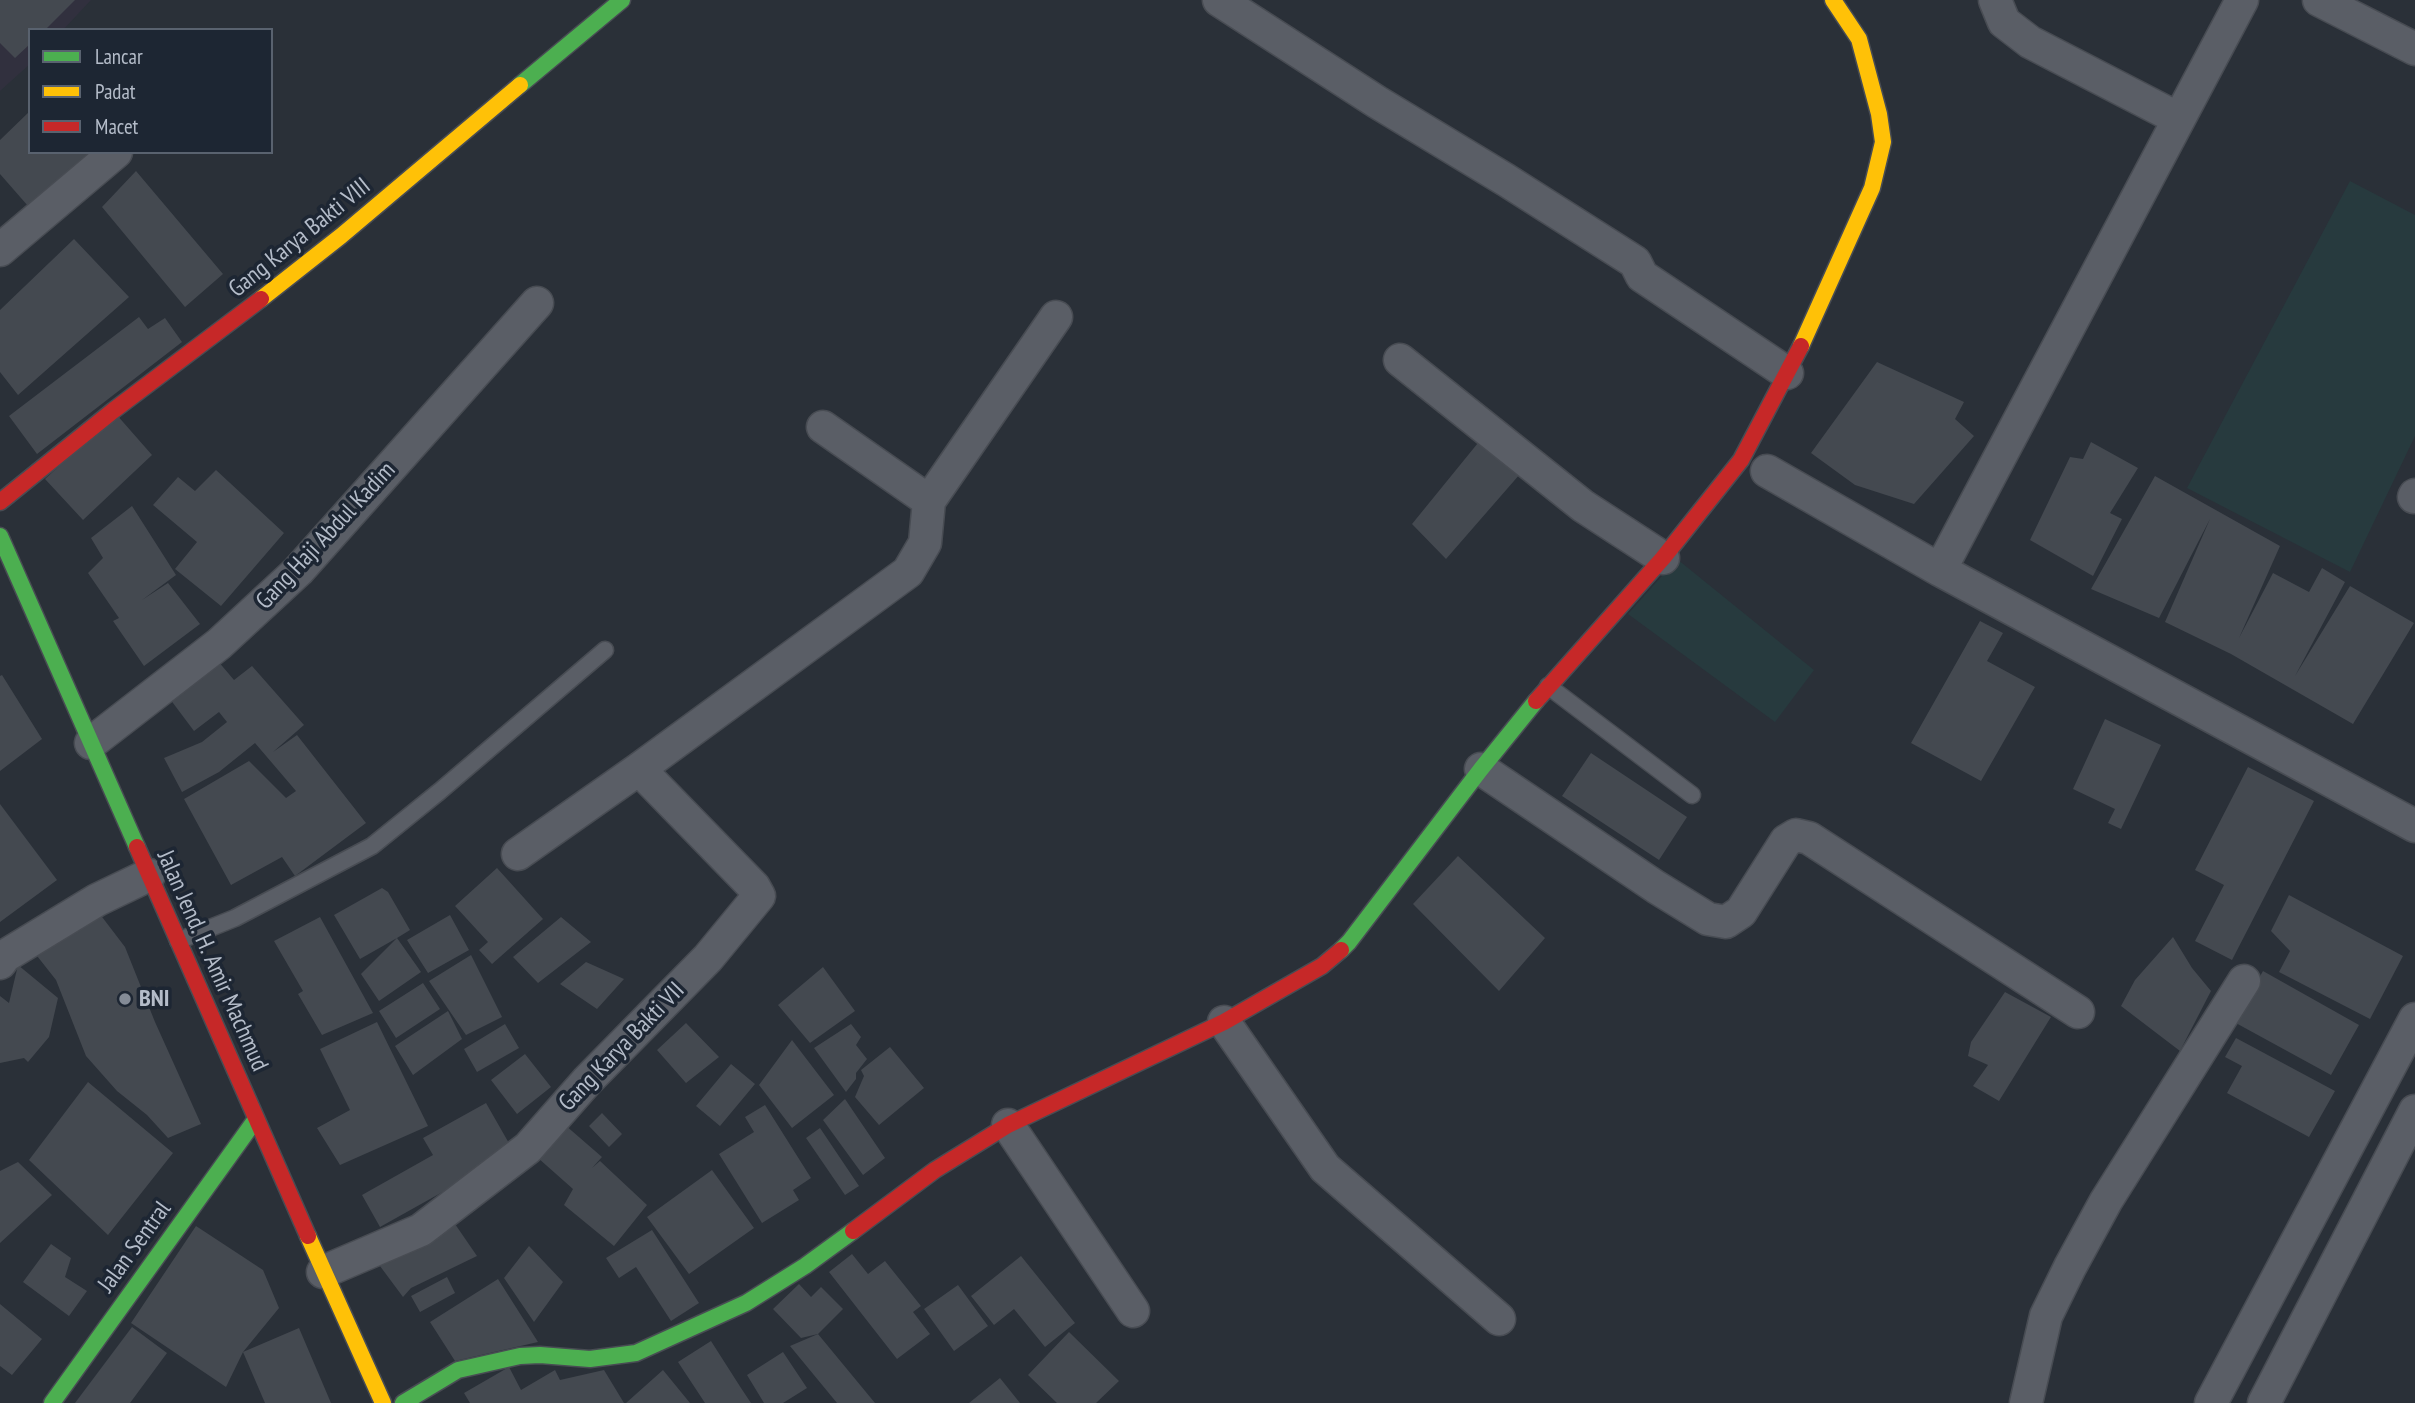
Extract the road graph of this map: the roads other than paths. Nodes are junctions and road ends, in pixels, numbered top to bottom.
1 (622, 0) edge
2 (1219, 0) edge
3 (1833, 0) edge
4 (1995, 0) edge
5 (2242, 0) edge
6 (2319, 0) edge
7 (2415, 50) edge
8 (2179, 119) junction
9 (114, 154) edge
10 (0, 250) edge
11 (537, 303) dead end
12 (1056, 317) dead end
13 (1401, 360) dead end
14 (1787, 373) junction
15 (823, 427) dead end
16 (1767, 471) dead end
17 (929, 501) junction
18 (0, 502) edge
19 (1, 540) edge
20 (1663, 558) junction
21 (1940, 570) junction
22 (605, 650) dead end
23 (1548, 686) junction
24 (91, 743) junction
25 (639, 769) junction
26 (1481, 769) junction
27 (1692, 795) dead end
28 (2415, 826) edge
29 (518, 854) dead end
30 (149, 875) junction
31 (178, 941) junction
32 (0, 963) edge
33 (2244, 981) dead end
34 (2078, 1012) dead end
35 (2415, 1019) edge
36 (1224, 1022) junction
37 (2415, 1111) edge
38 (256, 1119) junction
39 (1009, 1125) junction
40 (323, 1272) junction
41 (1133, 1311) dead end
42 (2258, 1312) junction
43 (1499, 1319) dead end
44 (2300, 1335) junction
45 (52, 1403) edge
46 (383, 1403) edge
47 (403, 1403) edge
48 (2026, 1403) edge
49 (2211, 1403) edge
50 (2264, 1403) edge

1 - 18 main road, Gang Karya Bakti VIII
2 - 14 street
3 - 14 main road
4 - 8 street
5 - 8 street
6 - 7 street
8 - 21 street
9 - 10 street
11 - 24 street, Gang Haji Abdul Kadim
12 - 17 street
13 - 20 street
14 - 20 main road
15 - 17 street
16 - 21 street
17 - 25 street
19 - 24 main road, Jalan Jend. H. Amir Machmud
20 - 23 main road
21 - 28 street
22 - 31 lane
23 - 26 main road
23 - 27 lane
24 - 30 main road, Jalan Jend. H. Amir Machmud
25 - 29 street
25 - 40 street, Gang Karya Bakti VII
26 - 34 street
26 - 36 main road
30 - 31 main road, Jalan Jend. H. Amir Machmud
30 - 32 street
31 - 38 main road, Jalan Jend. H. Amir Machmud
33 - 48 street
35 - 42 street
36 - 39 main road
36 - 43 street
37 - 44 street
38 - 40 main road, Jalan Jend. H. Amir Machmud
38 - 45 main road, Jalan Sentral
39 - 41 street
39 - 47 main road
40 - 46 main road, Jalan Jend. H. Amir Machmud
42 - 44 street
42 - 49 street
44 - 50 street

